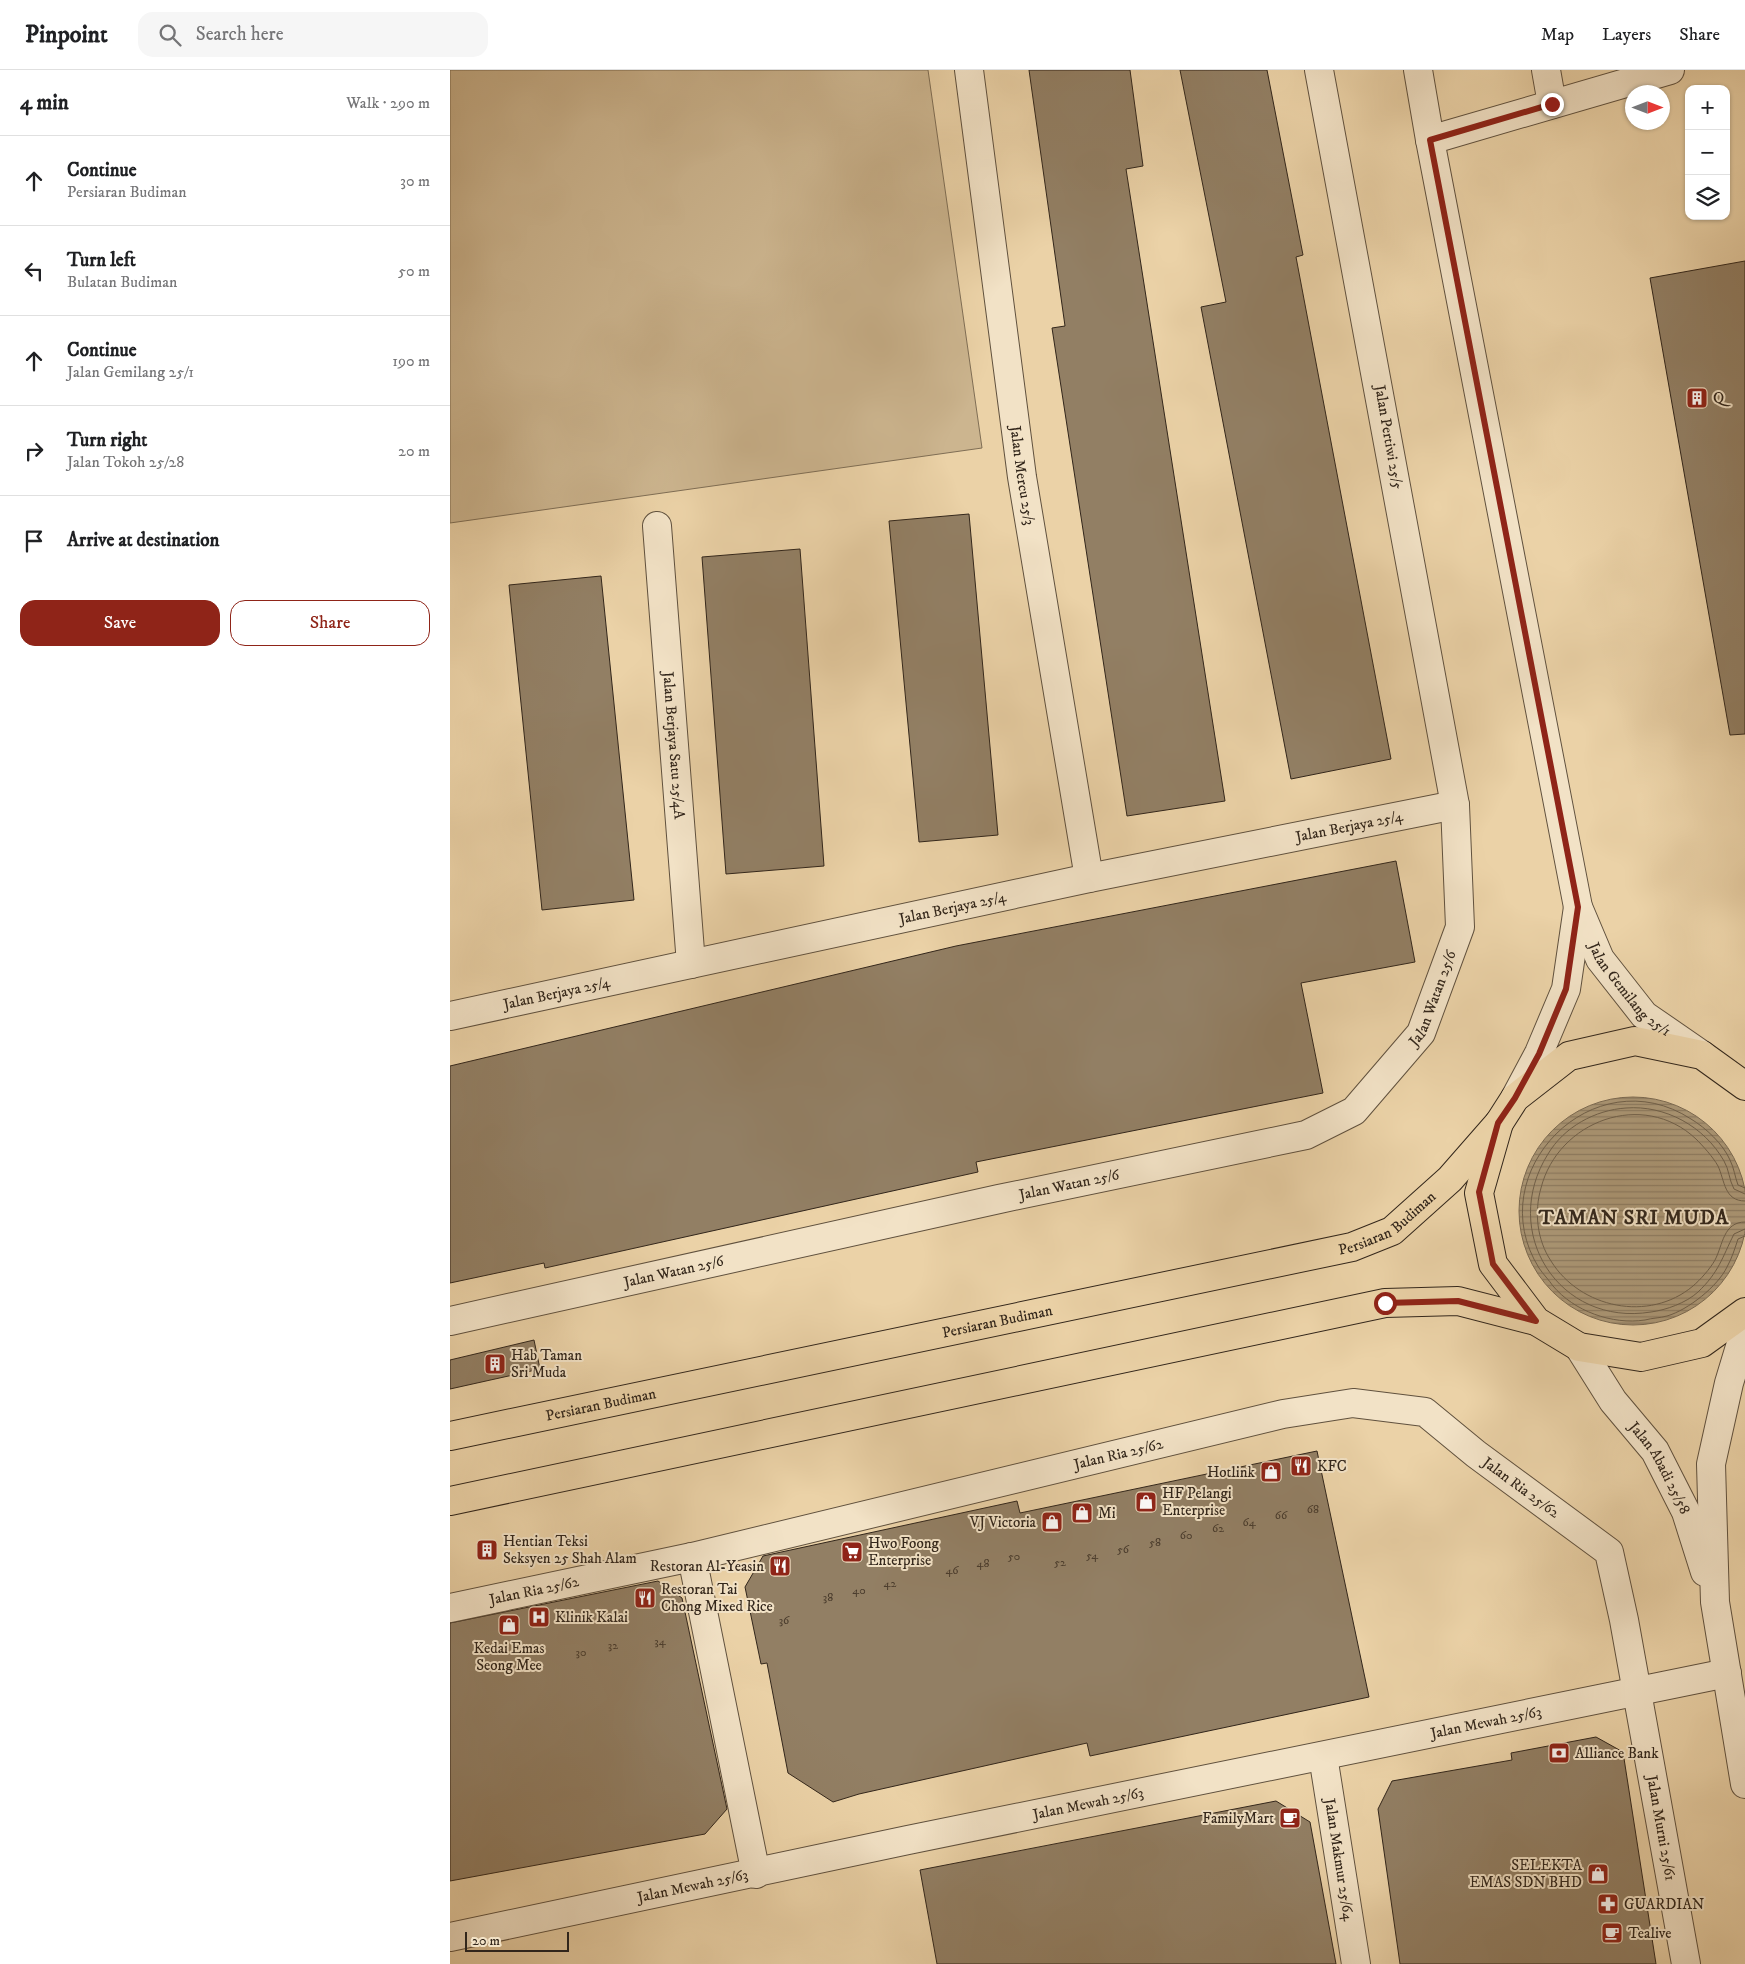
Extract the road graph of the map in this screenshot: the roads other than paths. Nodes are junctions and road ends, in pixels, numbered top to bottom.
1 (969, 70) edge
2 (1320, 70) edge
3 (1418, 70) edge
4 (1546, 70) edge
5 (1670, 70) edge
6 (1552, 104) junction
7 (1430, 140) junction
8 (657, 526) dead end
9 (1456, 805) junction
10 (1089, 878) junction
11 (1578, 907) junction
12 (691, 964) junction
13 (450, 1016) edge
14 (1702, 1055) junction
15 (1745, 1086) edge
16 (1515, 1098) junction
17 (1498, 1123) junction
18 (1745, 1312) edge
19 (450, 1321) edge
20 (1536, 1321) junction
21 (1745, 1330) edge
22 (1579, 1347) junction
23 (450, 1436) edge
24 (450, 1501) edge
25 (692, 1557) junction
26 (1715, 1602) junction
27 (450, 1608) edge
28 (1727, 1673) junction
29 (1637, 1692) junction
30 (1323, 1756) junction
31 (1745, 1784) edge
32 (756, 1874) junction
33 (450, 1937) edge
34 (1356, 1964) edge
35 (1686, 1964) edge

1 - 10 street, Jalan Mercu 25/3
2 - 9 street, Jalan Pertiwi 25/5
3 - 7 street, Jalan Gemilang 25/1
4 - 6 street
5 - 6 street
6 - 7 street
7 - 11 street, Jalan Gemilang 25/1
8 - 12 street, Jalan Berjaya Satu 25/4A
9 - 10 street, Jalan Berjaya 25/4
9 - 19 street, Jalan Watan 25/6
10 - 12 street, Jalan Berjaya 25/4
11 - 14 street, Jalan Gemilang 25/1
11 - 16 street, Jalan Gemilang 25/1
12 - 13 street, Jalan Berjaya 25/4
14 - 15 main road
14 - 16 main road
16 - 17 main road
17 - 20 main road
17 - 23 main road, Persiaran Budiman
18 - 22 main road
20 - 22 main road
20 - 24 main road
21 - 26 street, Jalan Abadi 25/58
22 - 26 street, Jalan Abadi 25/58
25 - 27 street, Jalan Ria 25/62
25 - 29 street, Jalan Ria 25/62
25 - 32 street
26 - 28 street, Jalan Abadi 25/58
28 - 29 street, Jalan Mewah 25/63
28 - 31 street, Jalan Abadi 25/58
29 - 30 street, Jalan Mewah 25/63
29 - 35 street, Jalan Murni 25/61
30 - 32 street, Jalan Mewah 25/63
30 - 34 street, Jalan Makmur 25/64
32 - 33 street, Jalan Mewah 25/63

